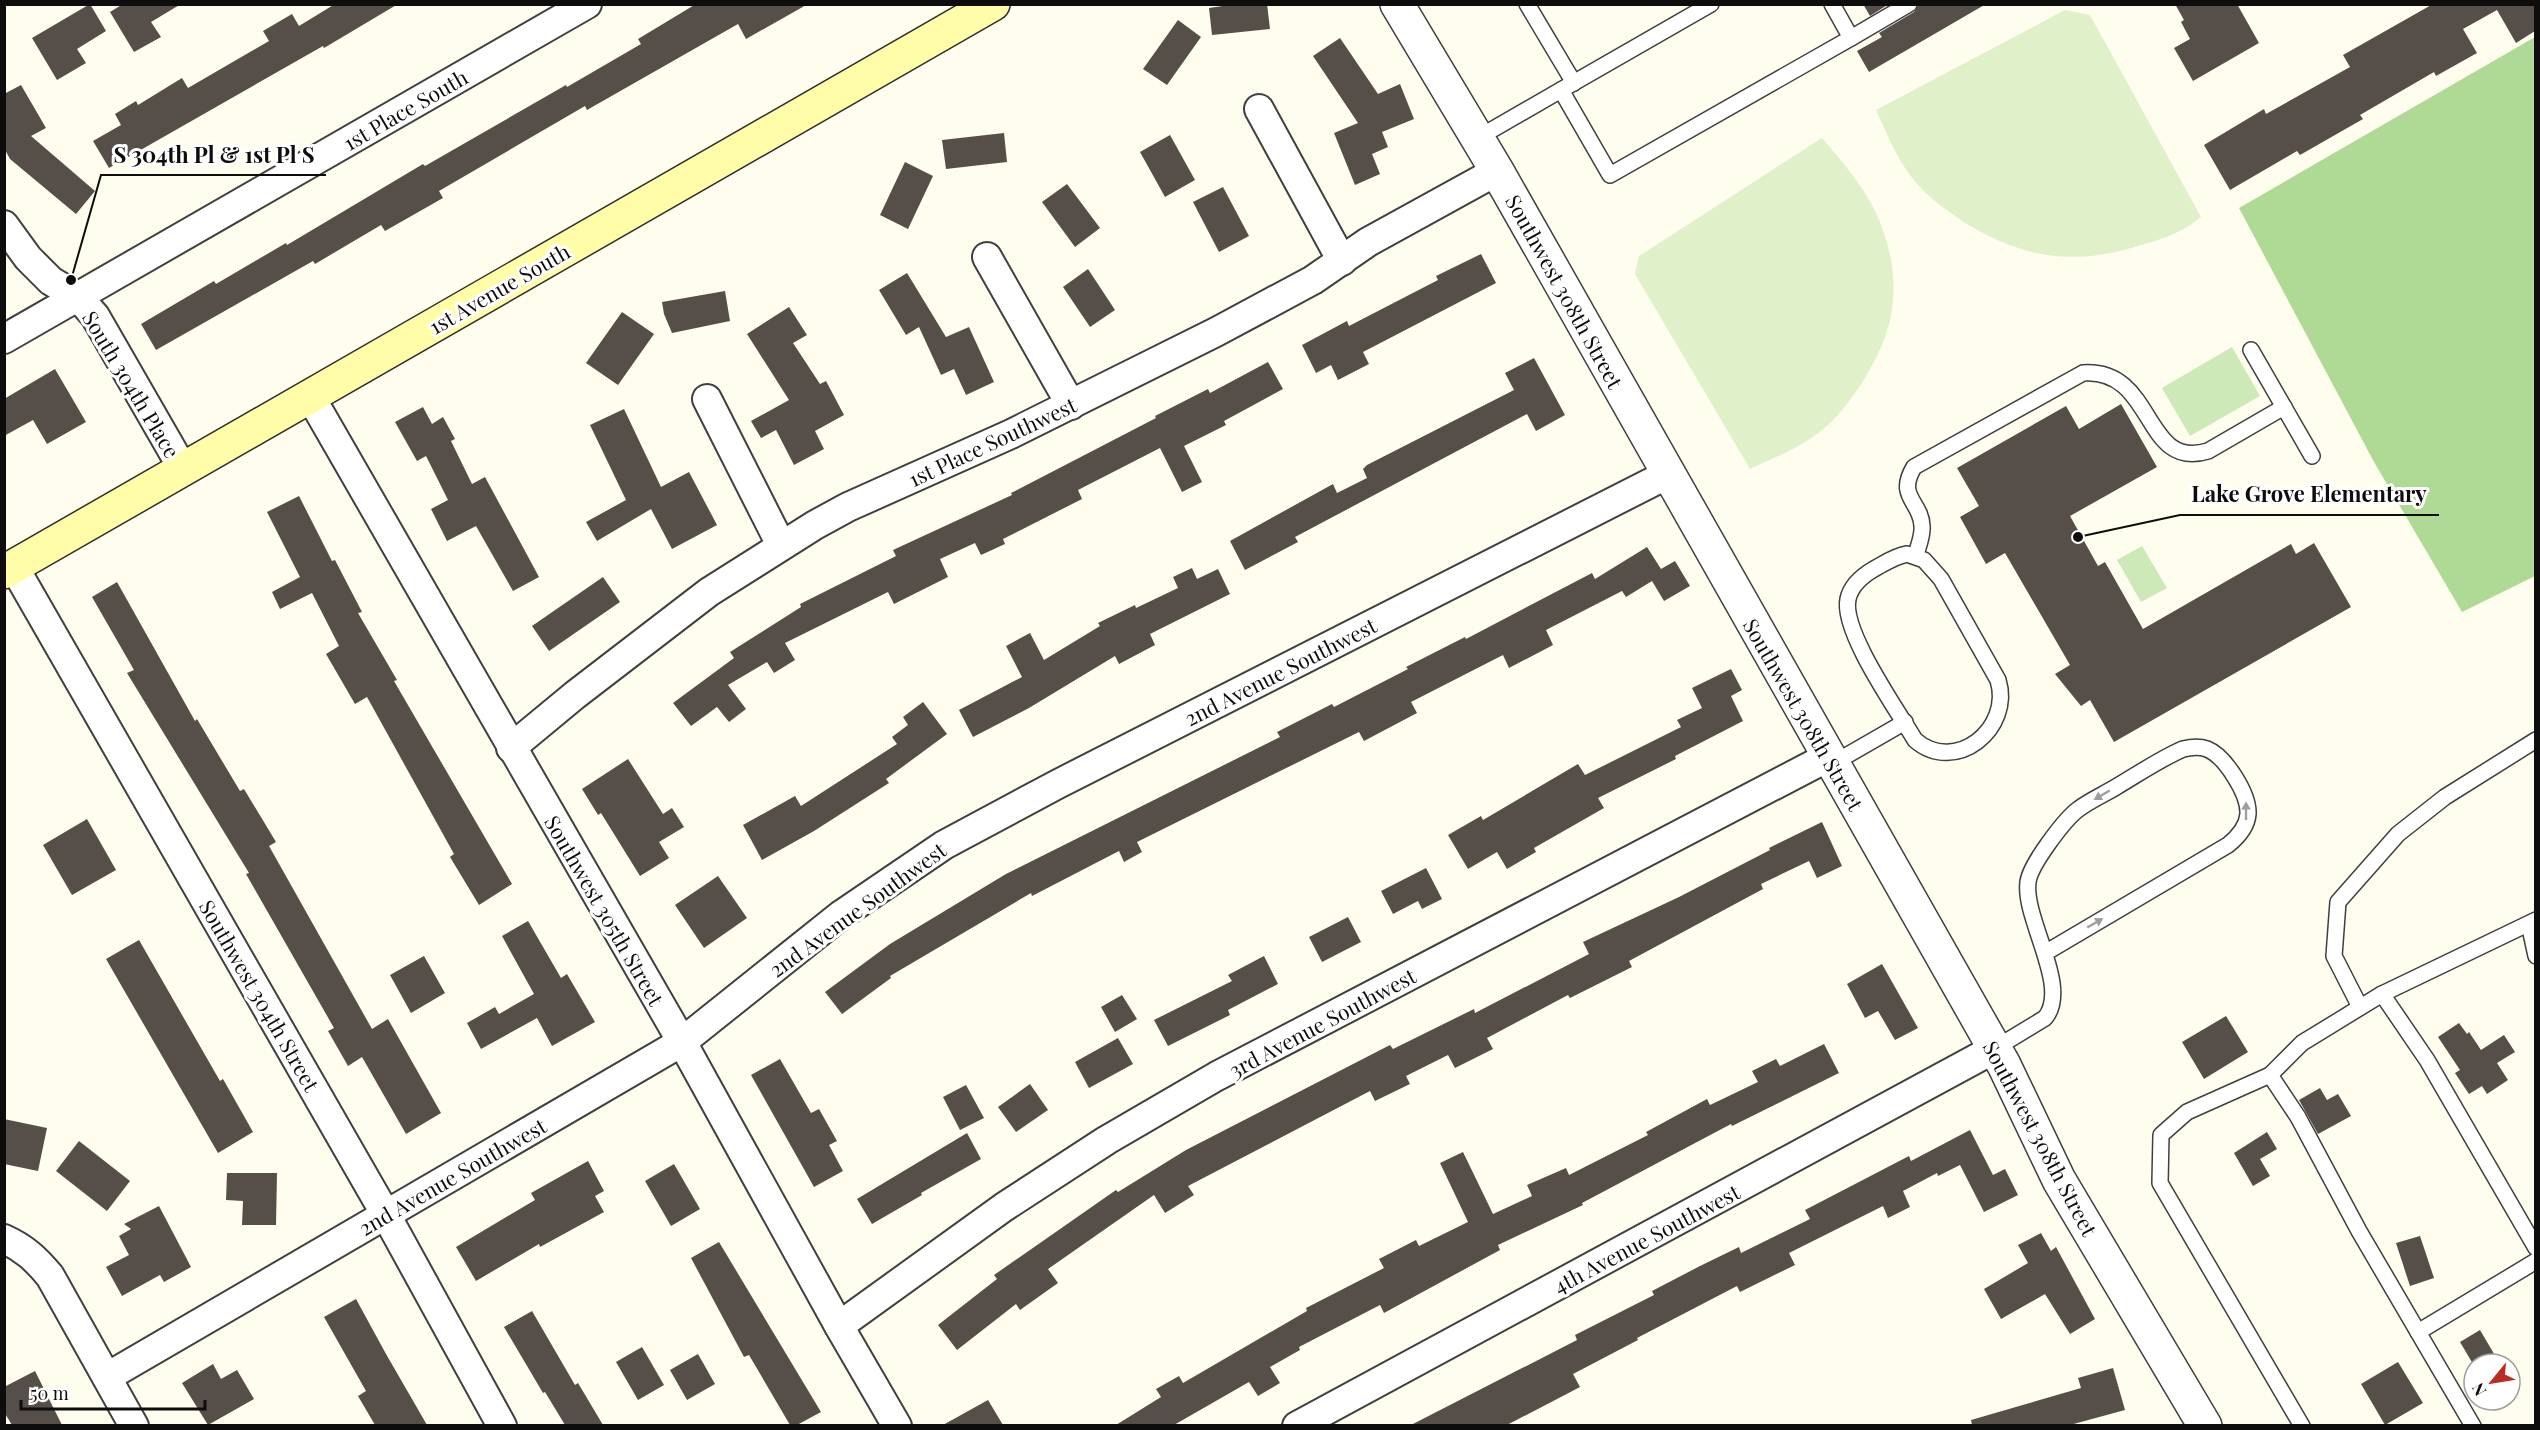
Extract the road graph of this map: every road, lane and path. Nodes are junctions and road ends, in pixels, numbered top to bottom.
1 (587, 4) edge
2 (993, 4) edge
3 (1397, 4) edge
4 (1527, 4) edge
5 (1711, 4) edge
6 (1832, 4) edge
7 (1909, 4) edge
8 (1851, 38) junction
9 (1567, 87) junction
10 (1259, 109) dead end
11 (1476, 139) junction
12 (1497, 171) junction
13 (4, 225) edge
14 (987, 257) dead end
15 (1342, 261) junction
16 (78, 297) junction
17 (4, 339) edge
18 (2251, 350) dead end
19 (310, 396) junction
20 (707, 399) dead end
21 (1071, 405) junction
22 (2283, 406) junction
23 (2312, 456) dead end
24 (183, 469) junction
25 (1668, 474) junction
26 (781, 545) junction
27 (1916, 555) junction
28 (9, 569) edge
29 (1905, 722) junction
30 (2535, 741) edge
31 (511, 748) junction
32 (1830, 760) junction
33 (2532, 922) edge
34 (2045, 953) junction
35 (2535, 956) edge
36 (2382, 994) junction
37 (2360, 1007) junction
38 (682, 1042) junction
39 (1994, 1049) junction
40 (2270, 1075) junction
41 (386, 1215) junction
42 (4, 1239) edge
43 (2535, 1248) edge
44 (2535, 1261) edge
45 (839, 1326) junction
46 (2418, 1332) junction
47 (107, 1377) junction
48 (134, 1425) edge
49 (502, 1425) edge
50 (897, 1425) edge
51 (1297, 1425) edge
52 (2205, 1425) edge
53 (2302, 1425) edge
54 (2473, 1425) edge

1 - 16 street, 1st Place South
2 - 19 main road, 1st Avenue South
3 - 11 street, Southwest 308th Street
4 - 9 lane
5 - 9 lane
6 - 8 lane
7 - 8 lane
8 - 9 lane
9 - 11 lane
10 - 15 street
11 - 12 street, Southwest 308th Street
12 - 15 street, 1st Place Southwest
12 - 25 street, Southwest 308th Street
13 - 16 street, South 304th Place
14 - 21 street
15 - 21 street, 1st Place Southwest
16 - 17 street, 1st Place South
16 - 24 street, South 304th Place
18 - 22 lane
19 - 24 main road, 1st Avenue South
19 - 31 street, Southwest 305th Street
20 - 26 street
21 - 26 street, 1st Place Southwest
22 - 23 lane
22 - 27 lane
24 - 28 main road, 1st Avenue South
25 - 32 street, Southwest 308th Street
25 - 38 street, 2nd Avenue Southwest
26 - 31 street, 1st Place Southwest
27 - 29 lane
27 - 29 lane
28 - 41 street, Southwest 304th Street
29 - 32 lane
30 - 37 lane
31 - 38 street, Southwest 305th Street
32 - 39 street, Southwest 308th Street
32 - 45 street, 3rd Avenue Southwest
33 - 35 lane
33 - 36 lane
34 -> 34 lane
34 - 39 lane
36 - 37 lane
36 - 43 lane
37 - 40 lane
38 - 41 street, 2nd Avenue Southwest
38 - 45 street, Southwest 305th Street
39 - 51 street, 4th Avenue Southwest
39 - 52 street, Southwest 308th Street
40 - 46 lane
40 - 53 lane
41 - 47 street, 2nd Avenue Southwest
41 - 49 street, Southwest 304th Street
42 - 47 street
44 - 46 lane
45 - 50 street, Southwest 305th Street
46 - 54 lane
47 - 48 street

